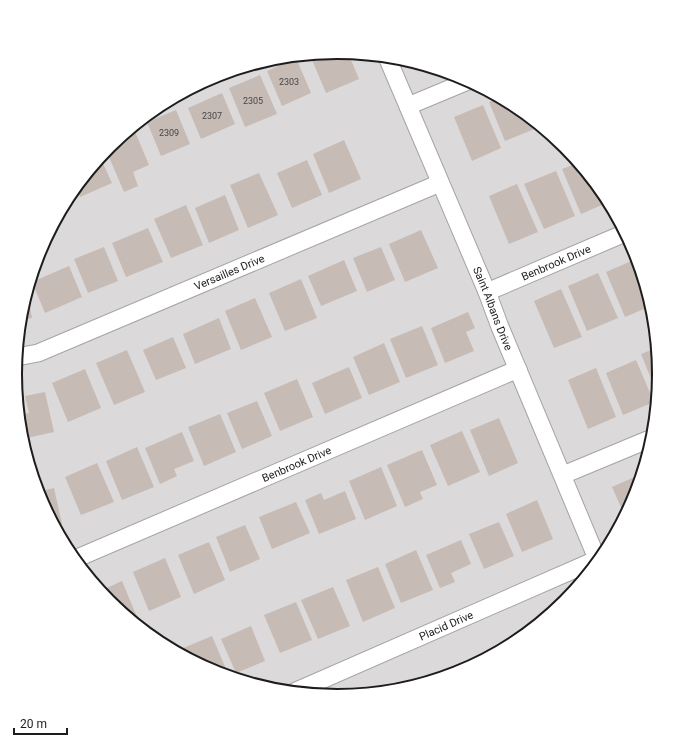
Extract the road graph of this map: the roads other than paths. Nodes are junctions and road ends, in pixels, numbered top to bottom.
1 (390, 64) edge
2 (461, 84) edge
3 (408, 106) junction
4 (440, 183) junction
5 (620, 235) edge
6 (487, 292) junction
7 (23, 356) edge
8 (518, 369) junction
9 (645, 441) edge
10 (563, 475) junction
11 (596, 554) edge
12 (80, 556) edge
13 (588, 564) edge
14 (306, 687) edge

1 - 3 street, Saint Albans Drive
2 - 3 street
3 - 4 street, Saint Albans Drive
4 - 6 street, Saint Albans Drive
4 - 7 street, Versailles Drive
5 - 6 street, Benbrook Drive
6 - 8 street, Saint Albans Drive
8 - 10 street, Saint Albans Drive
8 - 12 street, Benbrook Drive
9 - 10 street
10 - 11 street, Saint Albans Drive
13 - 14 street, Placid Drive

